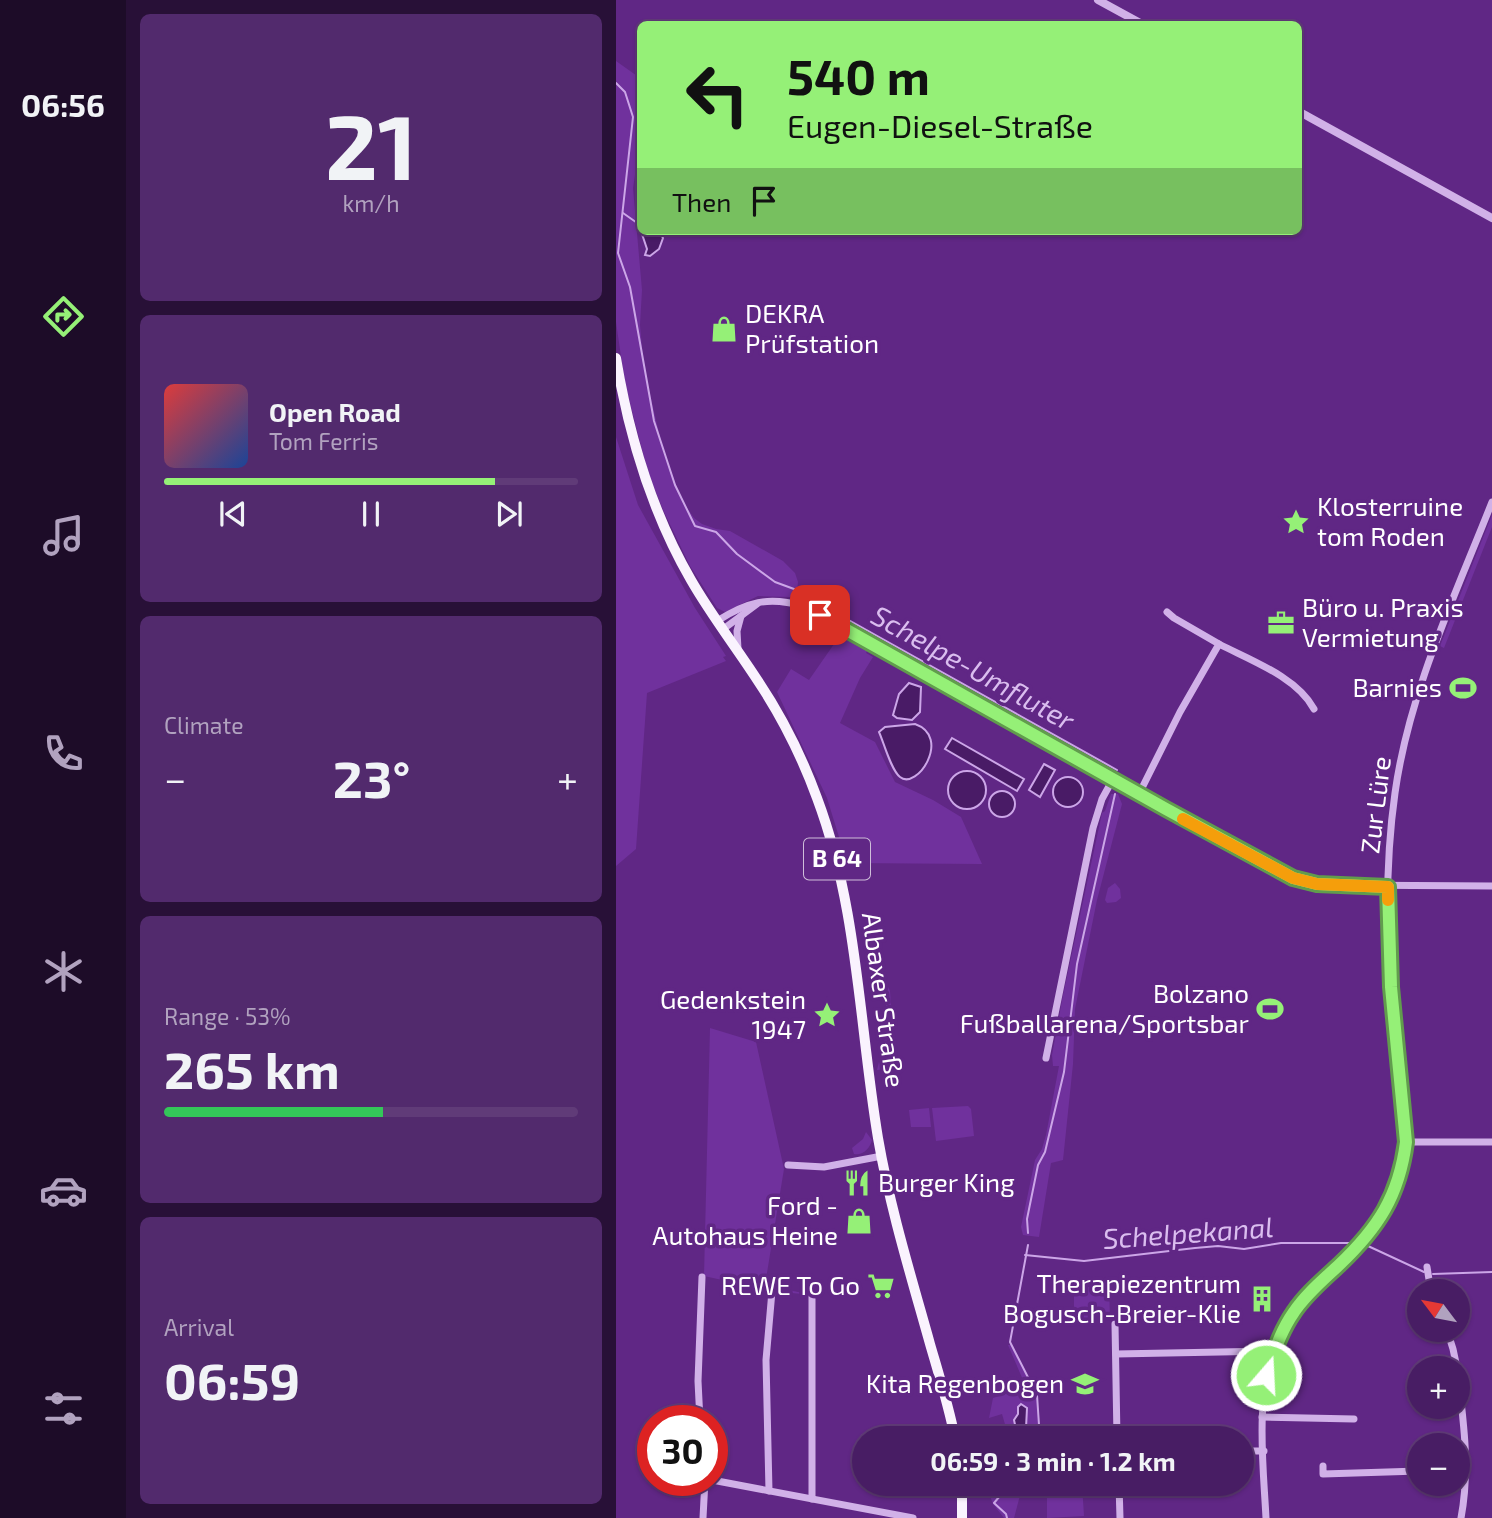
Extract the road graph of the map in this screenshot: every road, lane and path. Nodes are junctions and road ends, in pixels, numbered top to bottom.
1 (1098, 0) edge
2 (1137, 21) edge
3 (1302, 113) edge
4 (1492, 218) edge
5 (616, 358) edge
6 (1492, 502) edge
7 (764, 601) junction
8 (1167, 612) dead end
9 (741, 616) junction
10 (720, 625) junction
11 (1219, 644) junction
12 (739, 653) junction
13 (1314, 709) dead end
14 (1113, 779) junction
15 (1139, 794) junction
16 (1492, 886) edge
17 (1388, 887) junction
18 (1046, 1058) dead end
19 (1406, 1142) junction
20 (1492, 1142) edge
21 (882, 1156) junction
22 (788, 1165) dead end
23 (1427, 1267) dead end
24 (702, 1277) dead end
25 (1429, 1279) edge
26 (772, 1291) dead end
27 (813, 1295) dead end
28 (1115, 1324) dead end
29 (1274, 1351) junction
30 (1116, 1354) junction
31 (699, 1405) edge
32 (1262, 1417) junction
33 (1354, 1419) dead end
34 (953, 1426) edge
35 (1117, 1426) edge
36 (1254, 1451) edge
37 (1264, 1451) junction
38 (1323, 1466) dead end
39 (1407, 1471) edge
40 (728, 1483) edge
41 (769, 1491) junction
42 (704, 1496) edge
43 (962, 1496) edge
44 (1119, 1496) edge
45 (1461, 1496) edge
46 (812, 1499) junction
47 (703, 1518) edge
48 (913, 1518) edge
49 (962, 1518) edge
50 (1120, 1518) edge
51 (1266, 1518) edge
52 (1461, 1518) edge

1 - 2 street
3 - 4 street
5 - 10 main road, Albaxer Straße / B 64
6 - 17 street, Zur Lüre
7 - 9 street
7 - 10 street
7 - 14 street
8 - 11 street
9 - 10 street
9 - 12 street
10 - 12 main road, Albaxer Straße / B 64
11 - 13 street
11 - 15 street
12 - 21 main road, Albaxer Straße / B 64
14 - 15 street
14 - 18 street
15 - 17 street
16 - 17 street
17 - 19 street, Zur Lüre
19 - 20 street
19 - 29 street, Zur Lüre
21 - 22 street
21 - 34 main road, Albaxer Straße / B 64
23 - 25 street
24 - 31 street
26 - 41 street
27 - 46 street
28 - 30 street
29 - 30 street
29 - 32 street, Zur Lüre
30 - 35 street
32 - 33 street
32 - 37 street, Zur Lüre
36 - 37 street
37 - 51 street, Zur Lüre
38 - 39 street
40 - 41 street
41 - 46 street
42 - 47 street
43 - 49 main road
44 - 50 street
45 - 52 street
46 - 48 street

